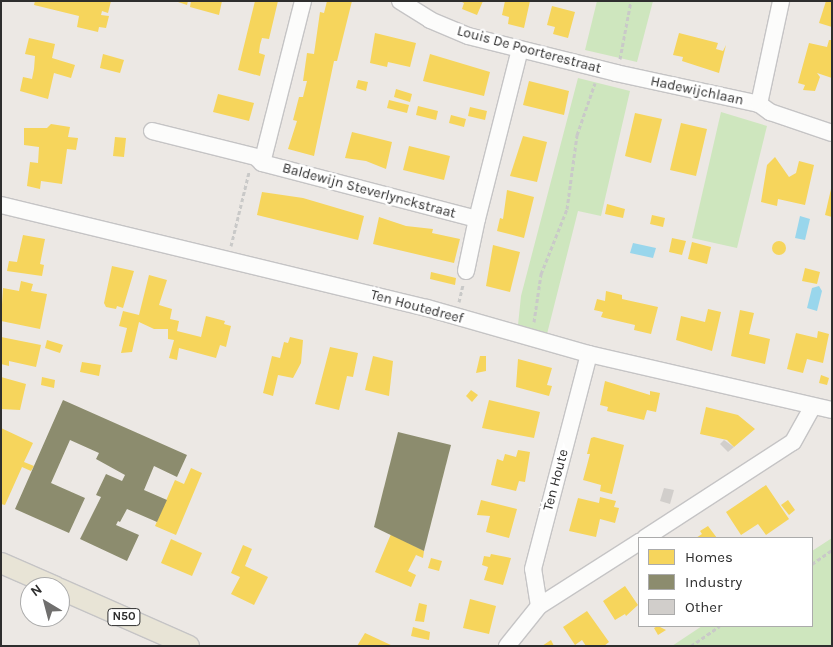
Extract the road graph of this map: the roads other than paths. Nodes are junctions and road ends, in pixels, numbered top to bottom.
1 (303, 1) edge
2 (400, 1) edge
3 (781, 1) edge
4 (520, 50) junction
5 (635, 78) joint
6 (759, 104) junction
7 (152, 131) dead end
8 (832, 133) edge
9 (262, 163) junction
10 (1, 205) edge
11 (477, 219) junction
12 (466, 271) road end
13 (589, 354) junction
14 (813, 406) junction
15 (832, 410) edge
16 (647, 537) edge
17 (638, 543) edge
18 (1, 563) edge
19 (33, 577) edge
20 (70, 593) edge
21 (538, 606) junction
22 (189, 646) edge
23 (507, 646) edge

1 - 9 street
2 - 4 street, Louis De Poorterestraat
3 - 6 street, Hadewijchlaan
4 - 5 street, Louis De Poorterestraat
4 - 11 street
5 - 6 street, Hadewijchlaan
6 - 8 street, Hadewijchlaan
7 - 9 street, Baldewijn Steverlynckstraat
9 - 11 street, Baldewijn Steverlynckstraat
10 - 13 street, Ten Houtedreef
11 - 12 street
13 - 14 street, Ten Houtedreef
13 - 21 street, Ten Houte
14 - 15 street, Ten Houtedreef
14 - 16 street
17 - 21 street
18 - 19 main road
20 - 22 main road, N50
21 - 23 street

